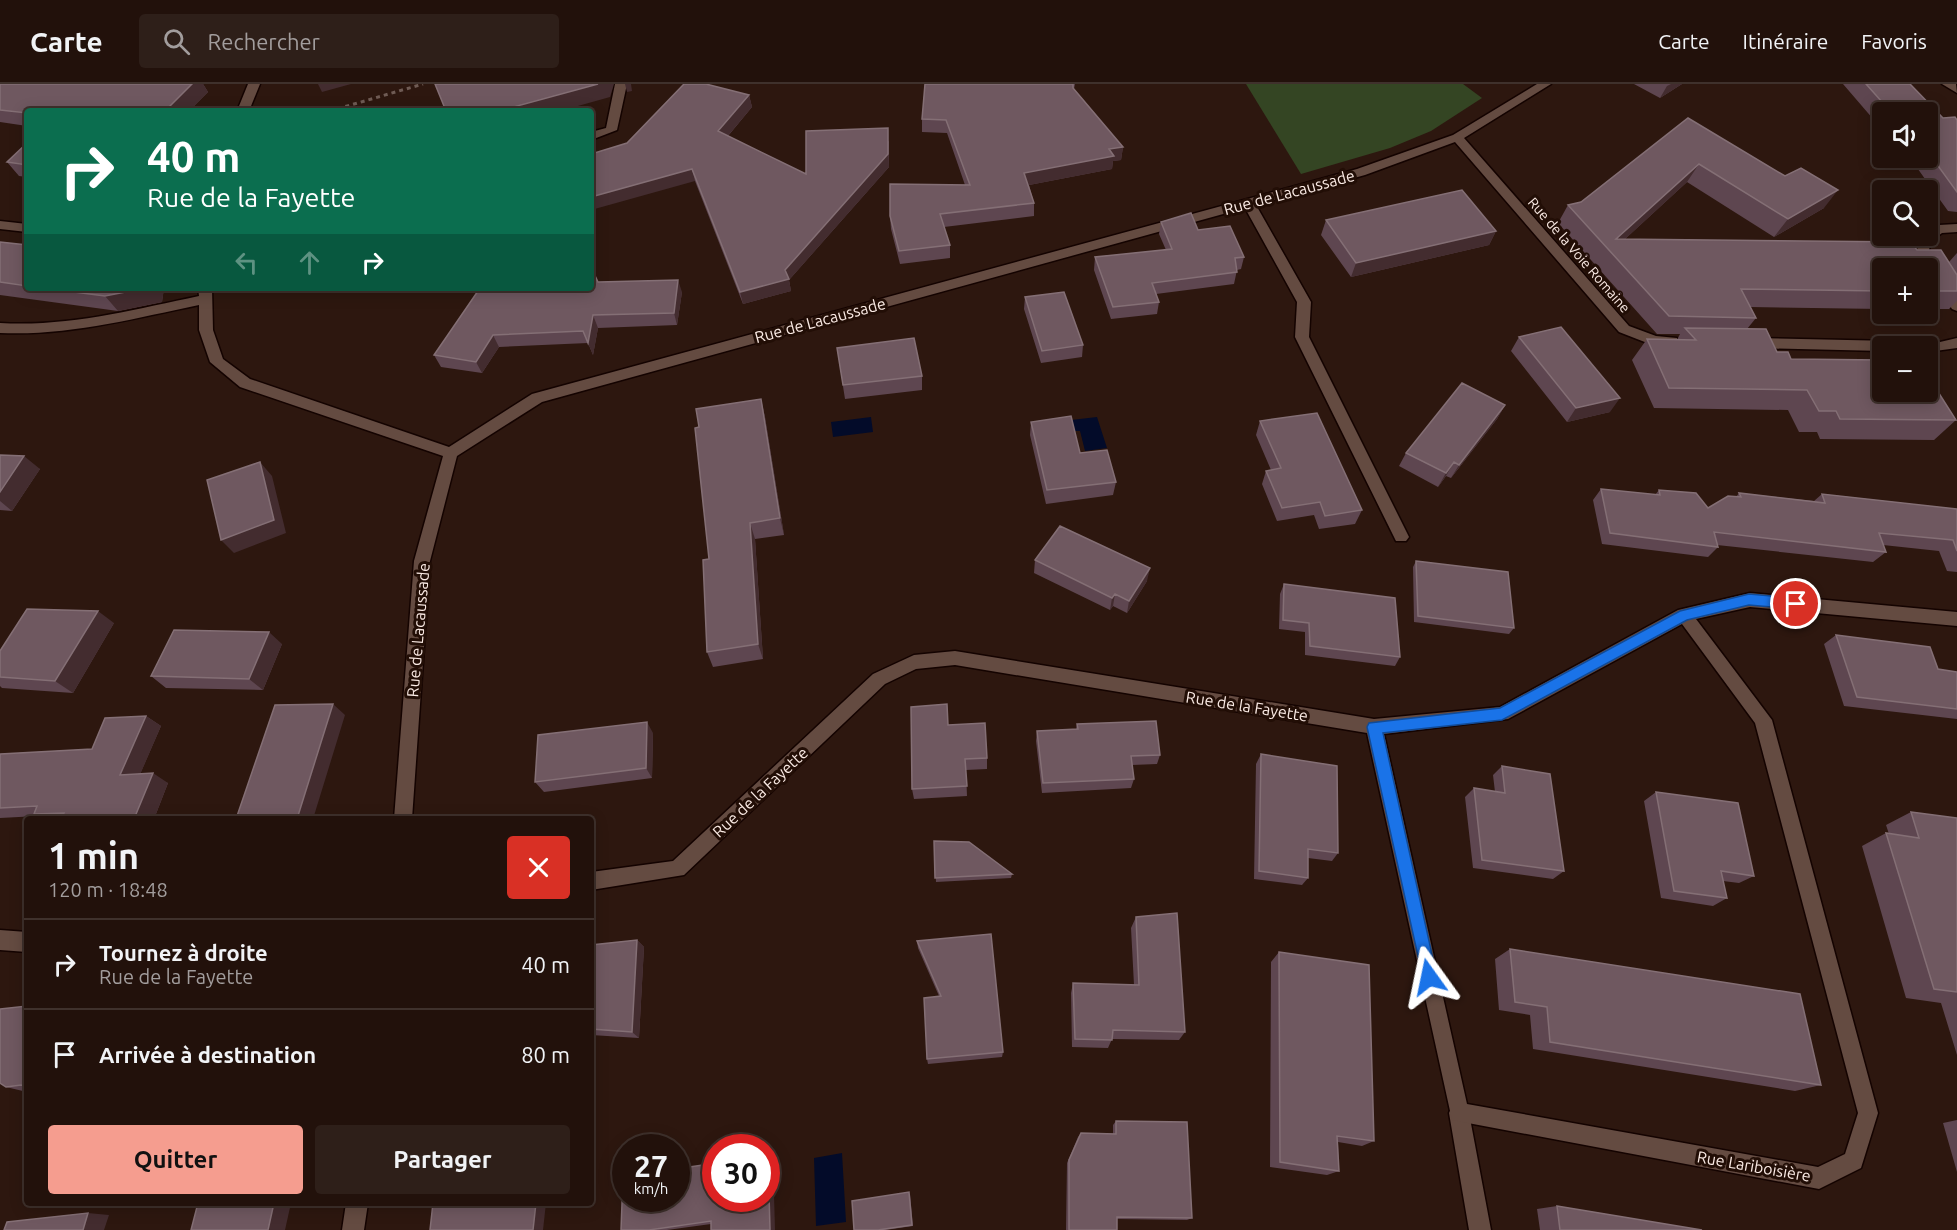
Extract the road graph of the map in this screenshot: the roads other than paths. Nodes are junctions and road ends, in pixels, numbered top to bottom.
1 (254, 84) edge
2 (621, 84) edge
3 (1545, 84) edge
4 (1948, 84) edge
5 (1957, 90) edge
6 (244, 108) edge
7 (594, 135) edge
8 (1457, 137) junction
9 (1249, 203) junction
10 (0, 225) edge
11 (24, 228) edge
12 (1957, 228) edge
13 (205, 293) edge
14 (1957, 306) edge
15 (0, 328) edge
16 (1691, 342) edge
17 (1738, 343) edge
18 (1957, 343) edge
19 (451, 453) junction
20 (1401, 537) dead end
21 (1684, 615) junction
22 (1957, 619) edge
23 (1374, 727) junction
24 (404, 816) edge
25 (594, 881) edge
26 (0, 939) edge
27 (24, 942) edge
28 (1459, 1113) junction
29 (357, 1206) edge
30 (353, 1230) edge
31 (1480, 1230) edge

1 - 6 street
2 - 7 street
3 - 8 street, Rue de Lacaussade
4 - 5 street
8 - 9 street, Rue de Lacaussade
8 - 16 street, Rue de la Voie Romaine
9 - 19 street, Rue de Lacaussade
9 - 20 street
10 - 11 street
12 - 14 street
13 - 15 street
13 - 19 street
17 - 18 street
19 - 24 street, Rue de Lacaussade
21 - 22 street, Rue de la Fayette
21 - 23 street, Rue de la Fayette
21 - 28 street, Rue Lariboisière
23 - 25 street, Rue de la Fayette
23 - 28 street
26 - 27 street
28 - 31 street
29 - 30 street

